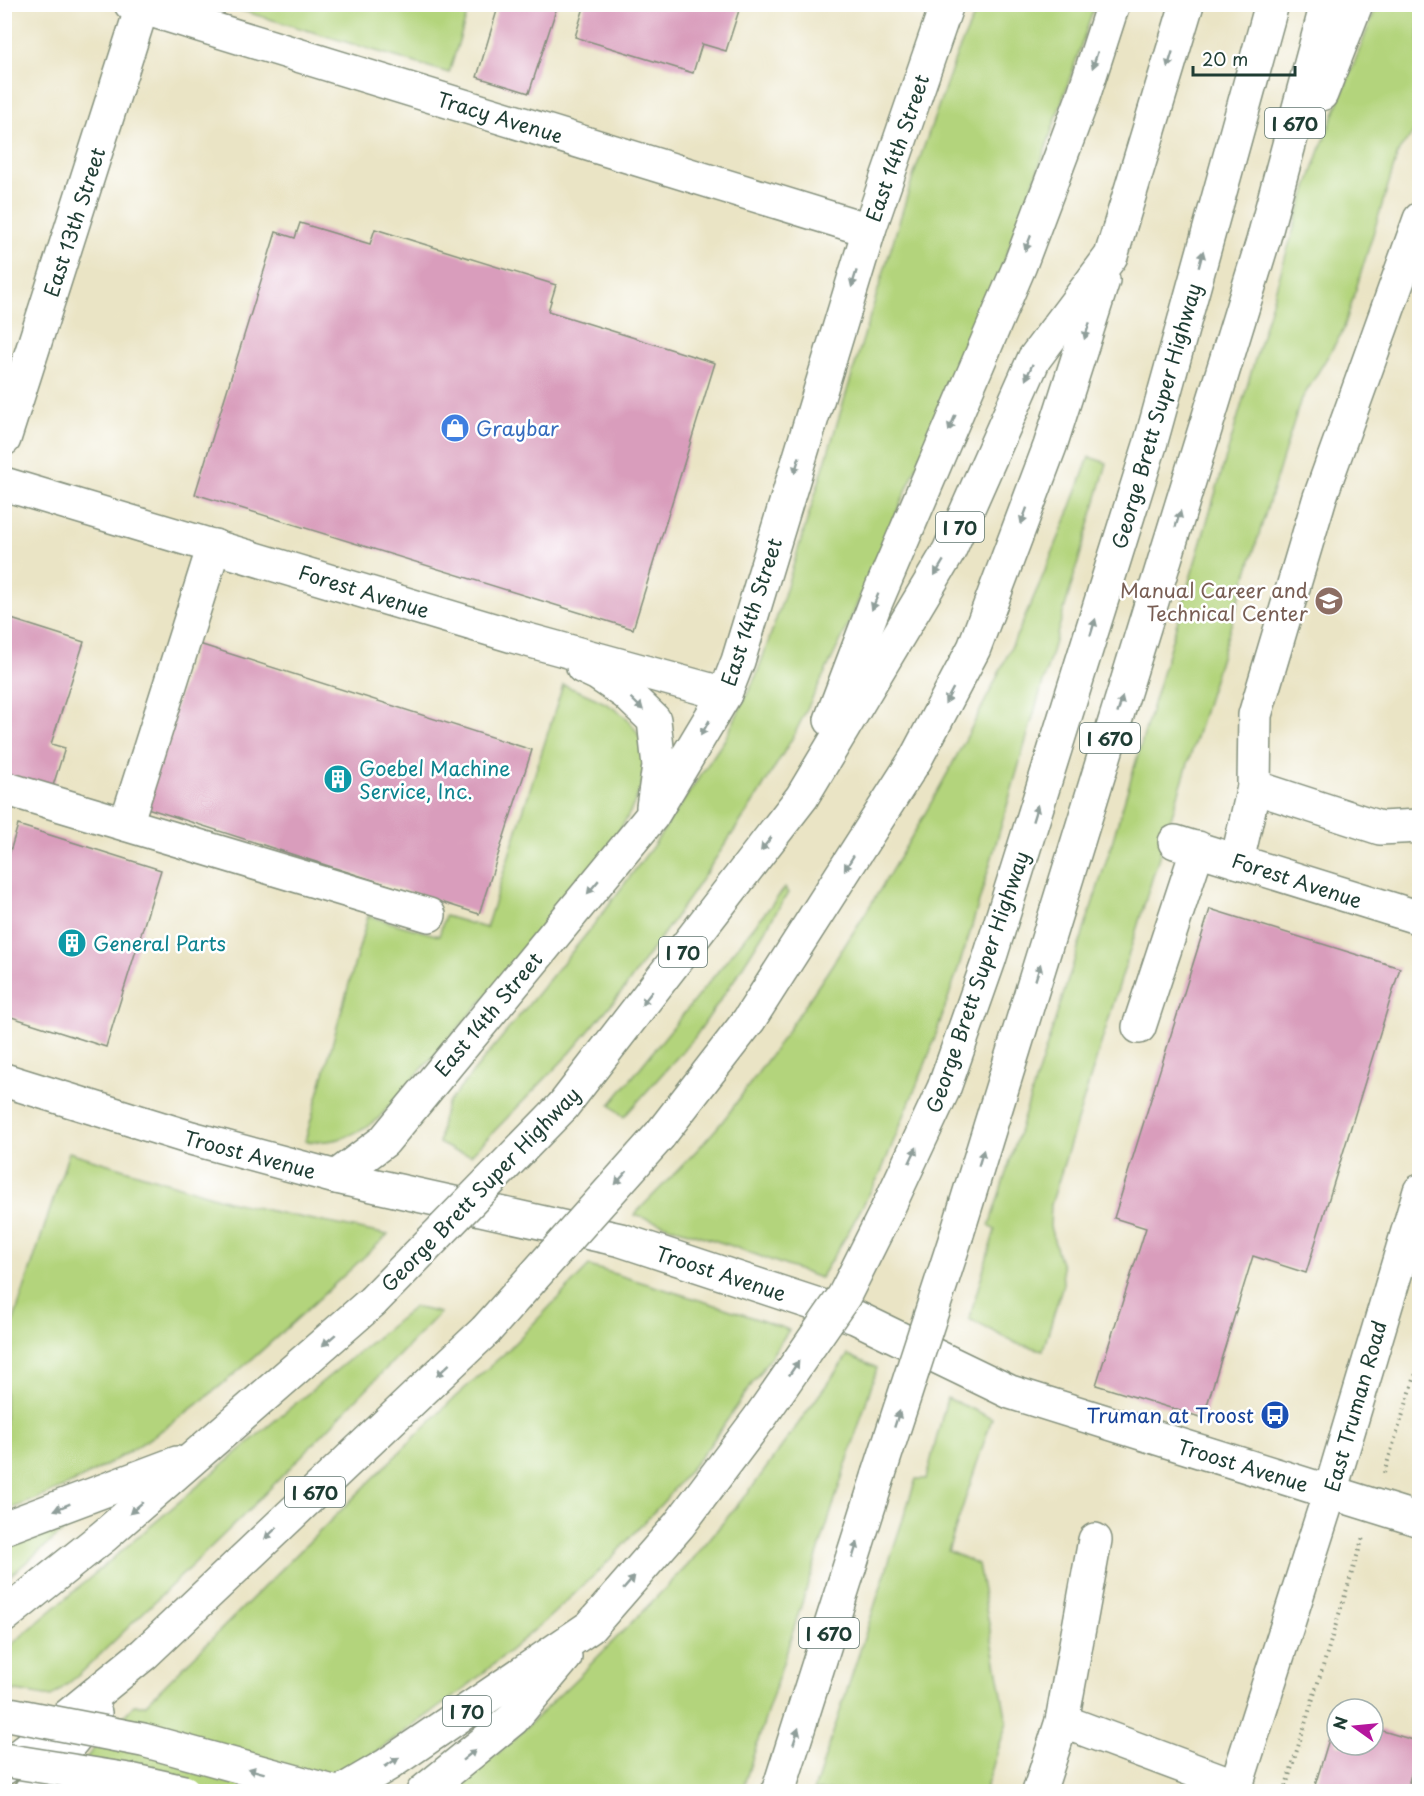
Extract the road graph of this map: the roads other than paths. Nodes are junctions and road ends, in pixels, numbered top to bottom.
1 (947, 4) edge
2 (1113, 4) edge
3 (1187, 4) edge
4 (1272, 4) edge
5 (1327, 4) edge
6 (1356, 4) edge
7 (139, 6) edge
8 (1419, 219) edge
9 (869, 230) junction
10 (1263, 241) junction
11 (1111, 256) junction
12 (4, 439) edge
13 (4, 484) edge
14 (214, 546) junction
15 (513, 636) junction
16 (725, 694) junction
17 (1254, 787) junction
18 (4, 788) edge
19 (802, 797) junction
20 (652, 816) junction
21 (126, 824) junction
22 (1419, 826) edge
23 (1237, 861) junction
24 (429, 915) dead end
25 (1419, 918) edge
26 (1139, 1027) dead end
27 (4, 1080) edge
28 (336, 1177) junction
29 (1419, 1191) edge
30 (196, 1456) junction
31 (1330, 1492) junction
32 (1419, 1520) edge
33 (4, 1528) edge
34 (1095, 1540) dead end
35 (4, 1616) edge
36 (590, 1627) junction
37 (144, 1654) junction
38 (4, 1713) edge
39 (1062, 1721) junction
40 (4, 1760) edge
41 (4, 1768) edge
42 (1235, 1789) edge
43 (30, 1791) edge
44 (184, 1791) edge
45 (333, 1791) edge
46 (341, 1791) edge
47 (423, 1791) edge
48 (778, 1791) edge
49 (1039, 1791) edge

1 - 9 main road, East 14th Street
2 -> 19 main road
3 -> 11 main road, George Brett Super Highway / I 70
36 -> 4 main road, George Brett Super Highway / I 70, bridge
5 - 10 main road, I 670
6 - 10 main road
7 - 9 main road, Tracy Avenue
7 - 12 main road, East 13th Street
8 - 17 main road
9 -> 16 main road, East 14th Street
48 -> 10 main road, I 670, bridge
11 -> 19 main road, George Brett Super Highway / I 70
11 -> 37 main road, I 670, bridge
13 - 14 main road, Forest Avenue
14 - 15 main road, Forest Avenue
14 - 21 main road
15 - 16 main road, Forest Avenue
15 -> 20 main road
16 -> 20 main road, East 14th Street
17 - 22 main road
17 - 23 main road
18 - 21 main road
19 -> 30 main road, George Brett Super Highway / I 70, bridge
20 -> 28 main road, East 14th Street
21 - 24 main road
23 - 25 main road, Forest Avenue
23 - 26 main road, Forest Avenue
27 - 28 main road, Troost Avenue
28 - 31 main road, Troost Avenue
29 - 31 main road, East Truman Road
30 -> 33 main road
30 -> 35 main road, George Brett Super Highway / I 70
31 - 32 main road, Troost Avenue
31 - 42 main road, East Truman Road
34 - 39 main road
46 -> 36 main road, George Brett Super Highway / I 70
47 -> 36 main road
37 - 41 main road
37 - 43 main road, I 670
45 -> 38 main road, bridge
39 - 42 main road
39 - 49 main road
40 - 44 main road, bridge

